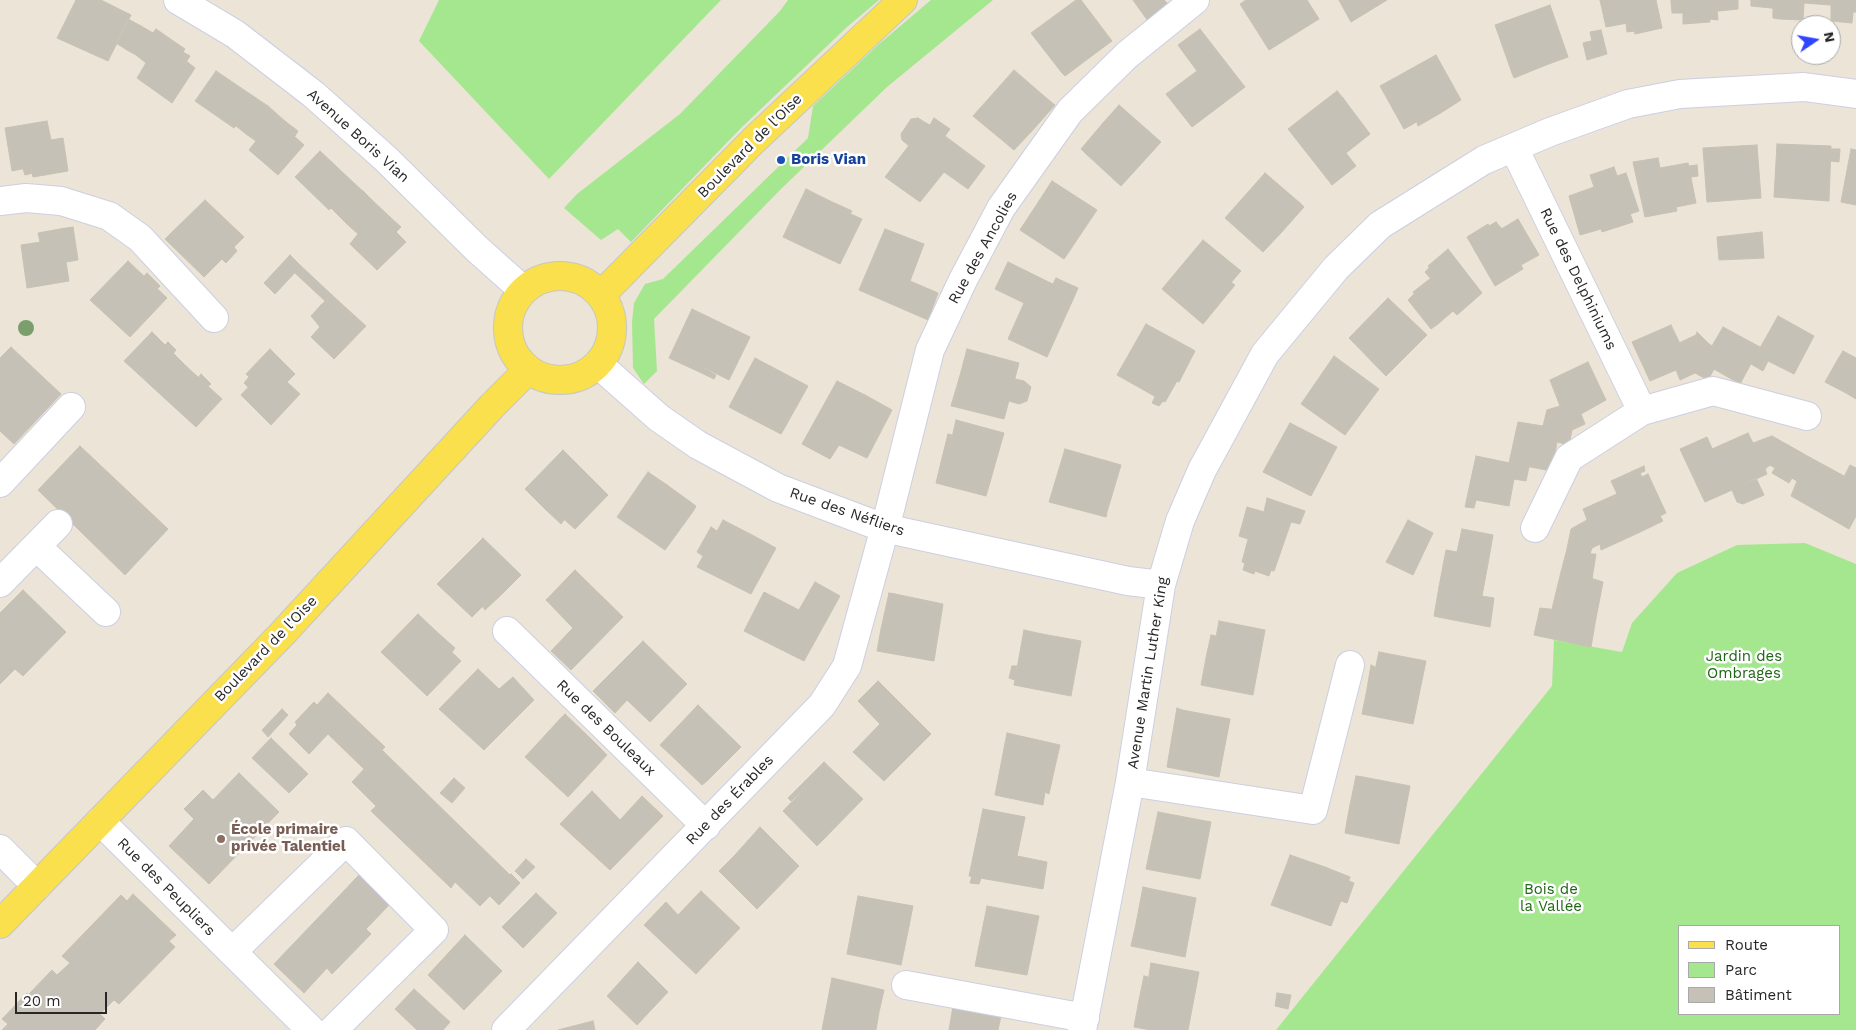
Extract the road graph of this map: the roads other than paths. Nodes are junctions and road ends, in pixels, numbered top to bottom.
1 (178, 0) edge
2 (903, 0) edge
3 (1195, 0) edge
4 (1856, 94) edge
5 (1514, 148) junction
6 (0, 201) edge
7 (523, 290) junction
8 (600, 295) junction
9 (214, 318) dead end
10 (598, 364) junction
11 (528, 370) junction
12 (71, 407) dead end
13 (1642, 411) junction
14 (1807, 416) dead end
15 (0, 483) edge
16 (58, 524) dead end
17 (884, 528) junction
18 (1535, 528) dead end
19 (37, 547) junction
20 (0, 583) edge
21 (1161, 585) junction
22 (106, 612) dead end
23 (506, 631) dead end
24 (1350, 665) dead end
25 (1130, 782) junction
26 (100, 822) junction
27 (706, 826) junction
28 (0, 849) edge
29 (37, 886) junction
30 (0, 924) edge
31 (232, 952) junction
32 (915, 980) dead end
33 (1085, 1017) edge
34 (311, 1030) edge
35 (333, 1030) edge
36 (506, 1030) edge

1 - 7 street, Avenue Boris Vian
2 - 8 main road, Boulevard de l'Oise
3 - 17 street, Rue des Ancolies
4 - 5 street, Avenue Martin Luther King
5 - 13 street, Rue des Delphiniums
5 - 21 street, Avenue Martin Luther King
6 - 9 street
7 - 8 main road
7 - 11 main road
8 - 10 main road
10 - 11 main road
10 - 17 street, Rue des Néfliers
11 - 26 main road, Boulevard de l'Oise
12 - 15 street
13 - 14 street
13 - 18 street
16 - 19 street
17 - 21 street, Rue des Néfliers
17 - 27 street, Rue des Érables
19 - 20 street
19 - 22 street
21 - 25 street, Avenue Martin Luther King
23 - 27 street, Rue des Bouleaux
24 - 25 street
25 - 33 street, Avenue Martin Luther King
26 - 29 main road, Boulevard de l'Oise
26 - 31 street, Rue des Peupliers
27 - 36 street, Rue des Érables
28 - 29 street
29 - 30 main road, Boulevard de l'Oise
31 - 34 street, Rue des Peupliers
31 - 35 street
32 - 33 street

